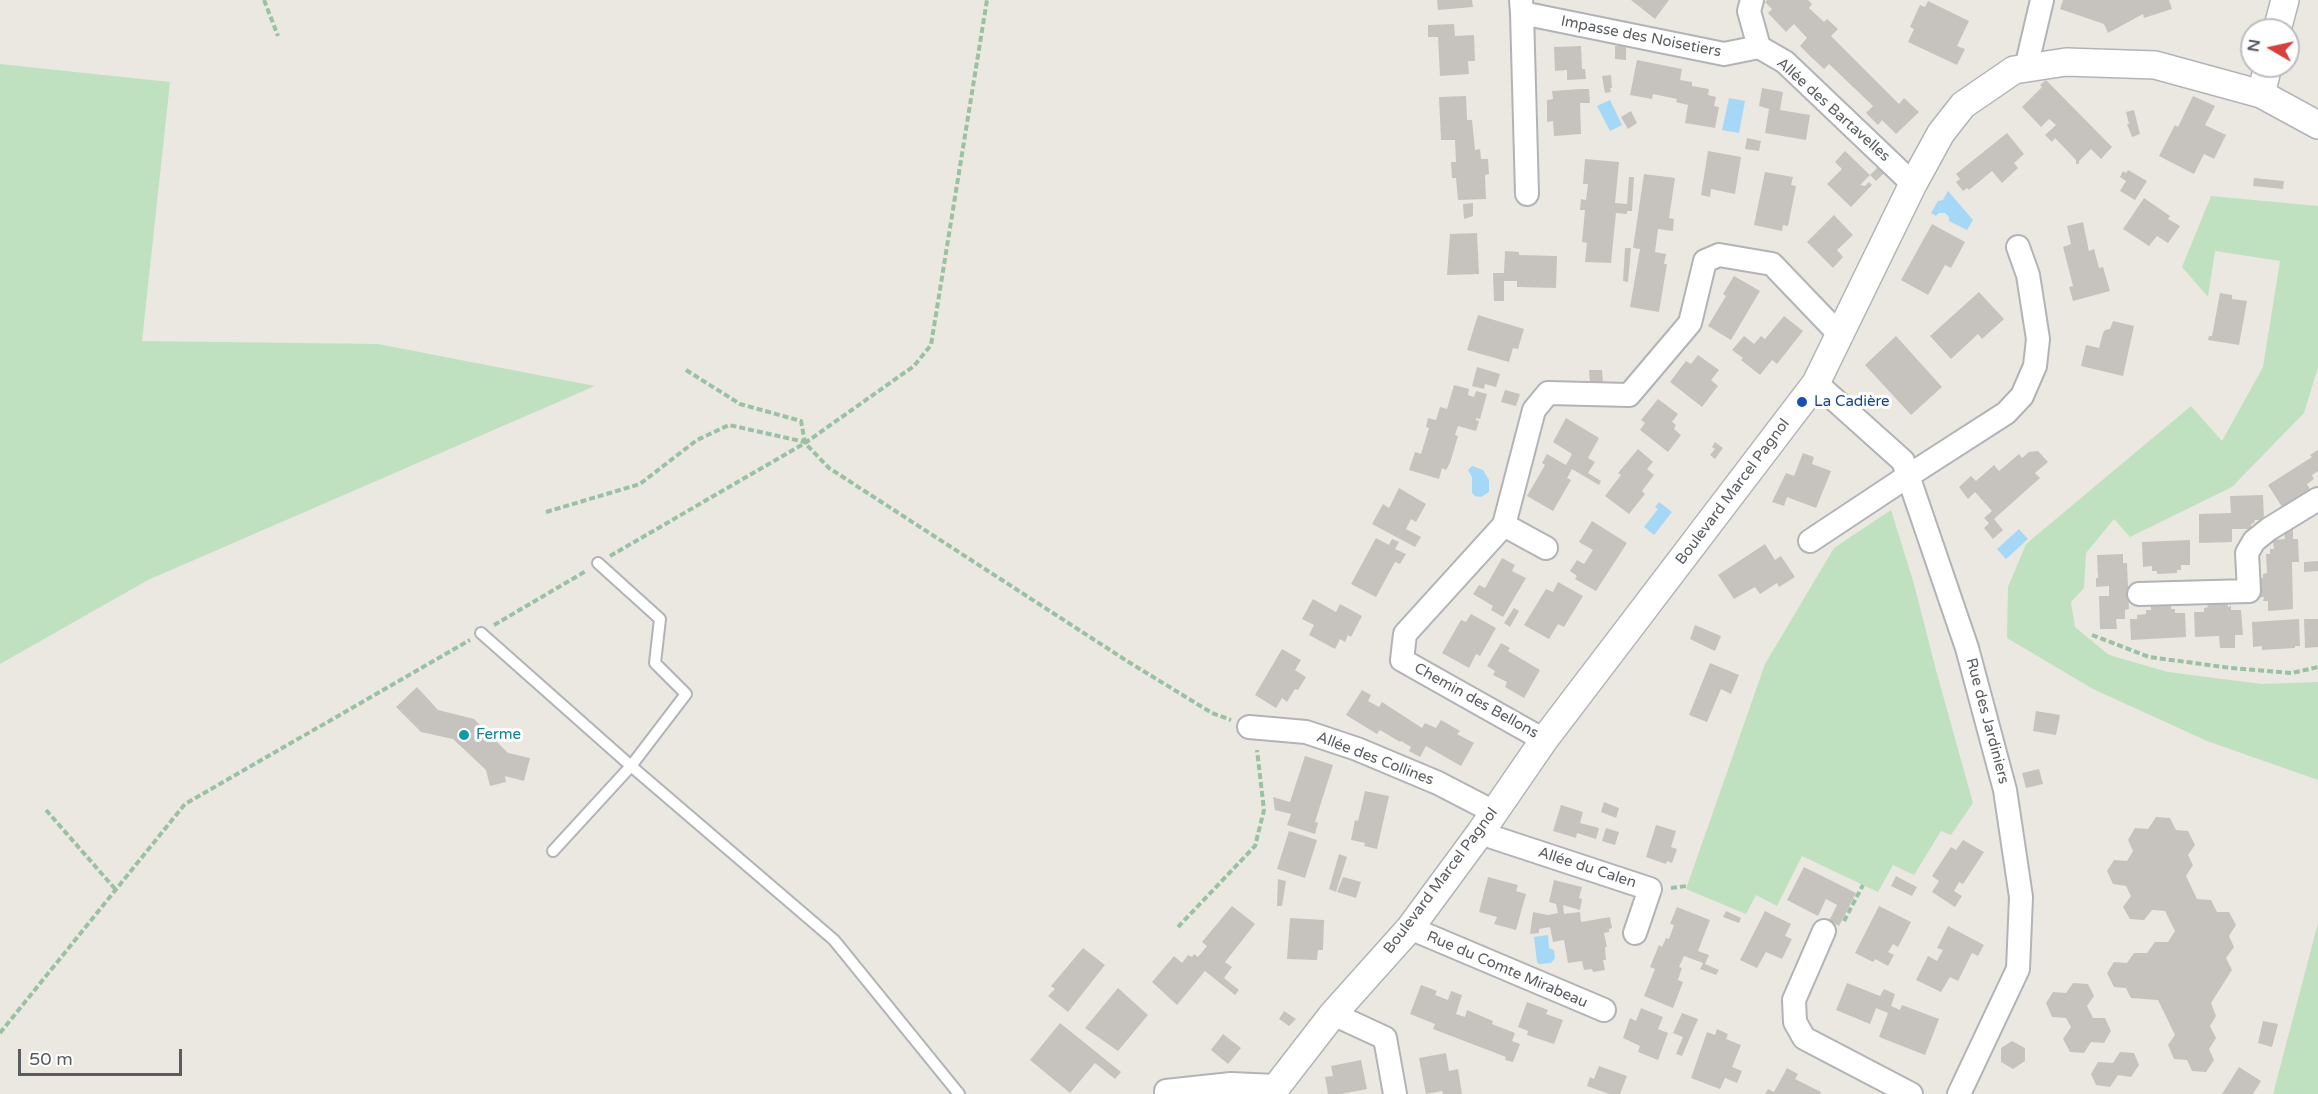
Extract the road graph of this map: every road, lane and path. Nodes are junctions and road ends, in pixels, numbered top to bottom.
1 (264, 0) edge
2 (987, 0) edge
3 (1752, 0) edge
4 (2042, 0) edge
5 (1521, 7) edge
6 (278, 36) dead end
7 (1759, 47) junction
8 (2026, 68) junction
9 (2265, 78) edge
10 (2261, 94) junction
11 (2318, 125) edge
12 (1913, 184) junction
13 (1527, 194) dead end
14 (2018, 247) dead end
15 (1840, 335) junction
16 (686, 370) dead end
17 (1816, 383) junction
18 (805, 443) junction
19 (1908, 476) junction
20 (2318, 499) edge
21 (546, 512) dead end
22 (1504, 525) junction
23 (1810, 541) dead end
24 (1545, 548) dead end
25 (598, 563) junction
26 (2139, 594) dead end
27 (481, 633) junction
28 (2092, 635) dead end
29 (2318, 667) edge
30 (1249, 727) junction
31 (1544, 740) junction
32 (631, 766) junction
33 (46, 810) dead end
34 (1487, 823) junction
35 (554, 851) dead end
36 (1863, 885) dead end
37 (116, 890) junction
38 (1178, 927) dead end
39 (1410, 928) junction
40 (1824, 931) joint
41 (1635, 933) dead end
42 (1604, 1010) dead end
43 (1334, 1014) junction
44 (0, 1033) edge
45 (1274, 1090) edge
46 (1166, 1091) dead end
47 (959, 1094) edge
48 (1395, 1094) edge
49 (1911, 1094) edge
50 (1959, 1094) edge

1 - 6 path
2 - 18 path
3 - 7 street
4 - 8 street
5 - 7 street, Impasse des Noisetiers
5 - 13 street, Impasse des Noisetiers
7 - 12 street, Allée des Bartavelles
8 - 10 street, Boulevard Marcel Pagnol
8 - 12 street, Boulevard Marcel Pagnol
9 - 10 street
10 - 11 street, Boulevard Marcel Pagnol
12 - 15 street, Boulevard Marcel Pagnol
14 - 19 street
15 - 17 street, Boulevard Marcel Pagnol
15 - 22 street, Chemin des Bellons
16 - 18 path
17 - 19 street, Rue des Jardiniers
17 - 31 street, Boulevard Marcel Pagnol
18 - 21 path
18 - 25 path
18 - 30 path
19 - 23 street
19 - 50 street, Rue des Jardiniers
20 - 26 street
22 - 24 street
22 - 31 street, Chemin des Bellons
25 - 27 path
25 - 32 lane
27 - 32 lane
27 - 37 path
28 - 29 path
30 - 34 street, Allée des Collines
30 - 38 path
31 - 34 street, Boulevard Marcel Pagnol
32 - 35 lane
32 - 47 lane
33 - 37 path
34 - 39 street, Boulevard Marcel Pagnol
34 - 41 street, Allée du Calen
36 - 40 path
37 - 44 path
39 - 42 street, Rue du Comte Mirabeau
39 - 43 street, Boulevard Marcel Pagnol
40 - 49 street
43 - 45 street, Boulevard Marcel Pagnol
43 - 48 street
45 - 46 street

